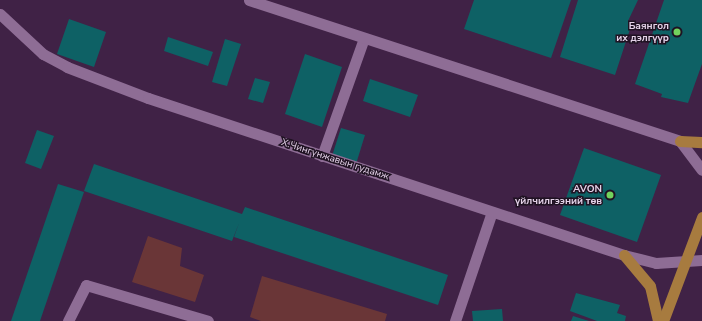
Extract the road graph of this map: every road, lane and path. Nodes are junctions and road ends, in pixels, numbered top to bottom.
1 (249, 0) edge
2 (0, 14) edge
3 (364, 38) junction
4 (680, 141) junction
5 (702, 142) edge
6 (322, 156) junction
7 (702, 170) edge
8 (492, 212) junction
9 (702, 217) edge
10 (624, 255) junction
11 (702, 260) edge
12 (688, 261) junction
13 (68, 321) edge
14 (208, 321) edge
15 (455, 321) edge
16 (658, 321) edge
17 (663, 321) edge

1 - 3 main road
2 - 6 main road, Х.Чингүнжавын гудамж
3 - 4 main road
3 - 6 main road
4 - 5 main road
4 - 7 main road
6 - 8 main road, Х.Чингүнжавын гудамж
8 - 10 main road, Х.Чингүнжавын гудамж
8 - 15 main road
9 - 12 main road
10 - 12 main road, Х.Чингүнжавын гудамж
10 - 16 main road
11 - 12 main road, Х.Чингүнжавын гудамж
12 - 17 main road
13 - 14 main road

